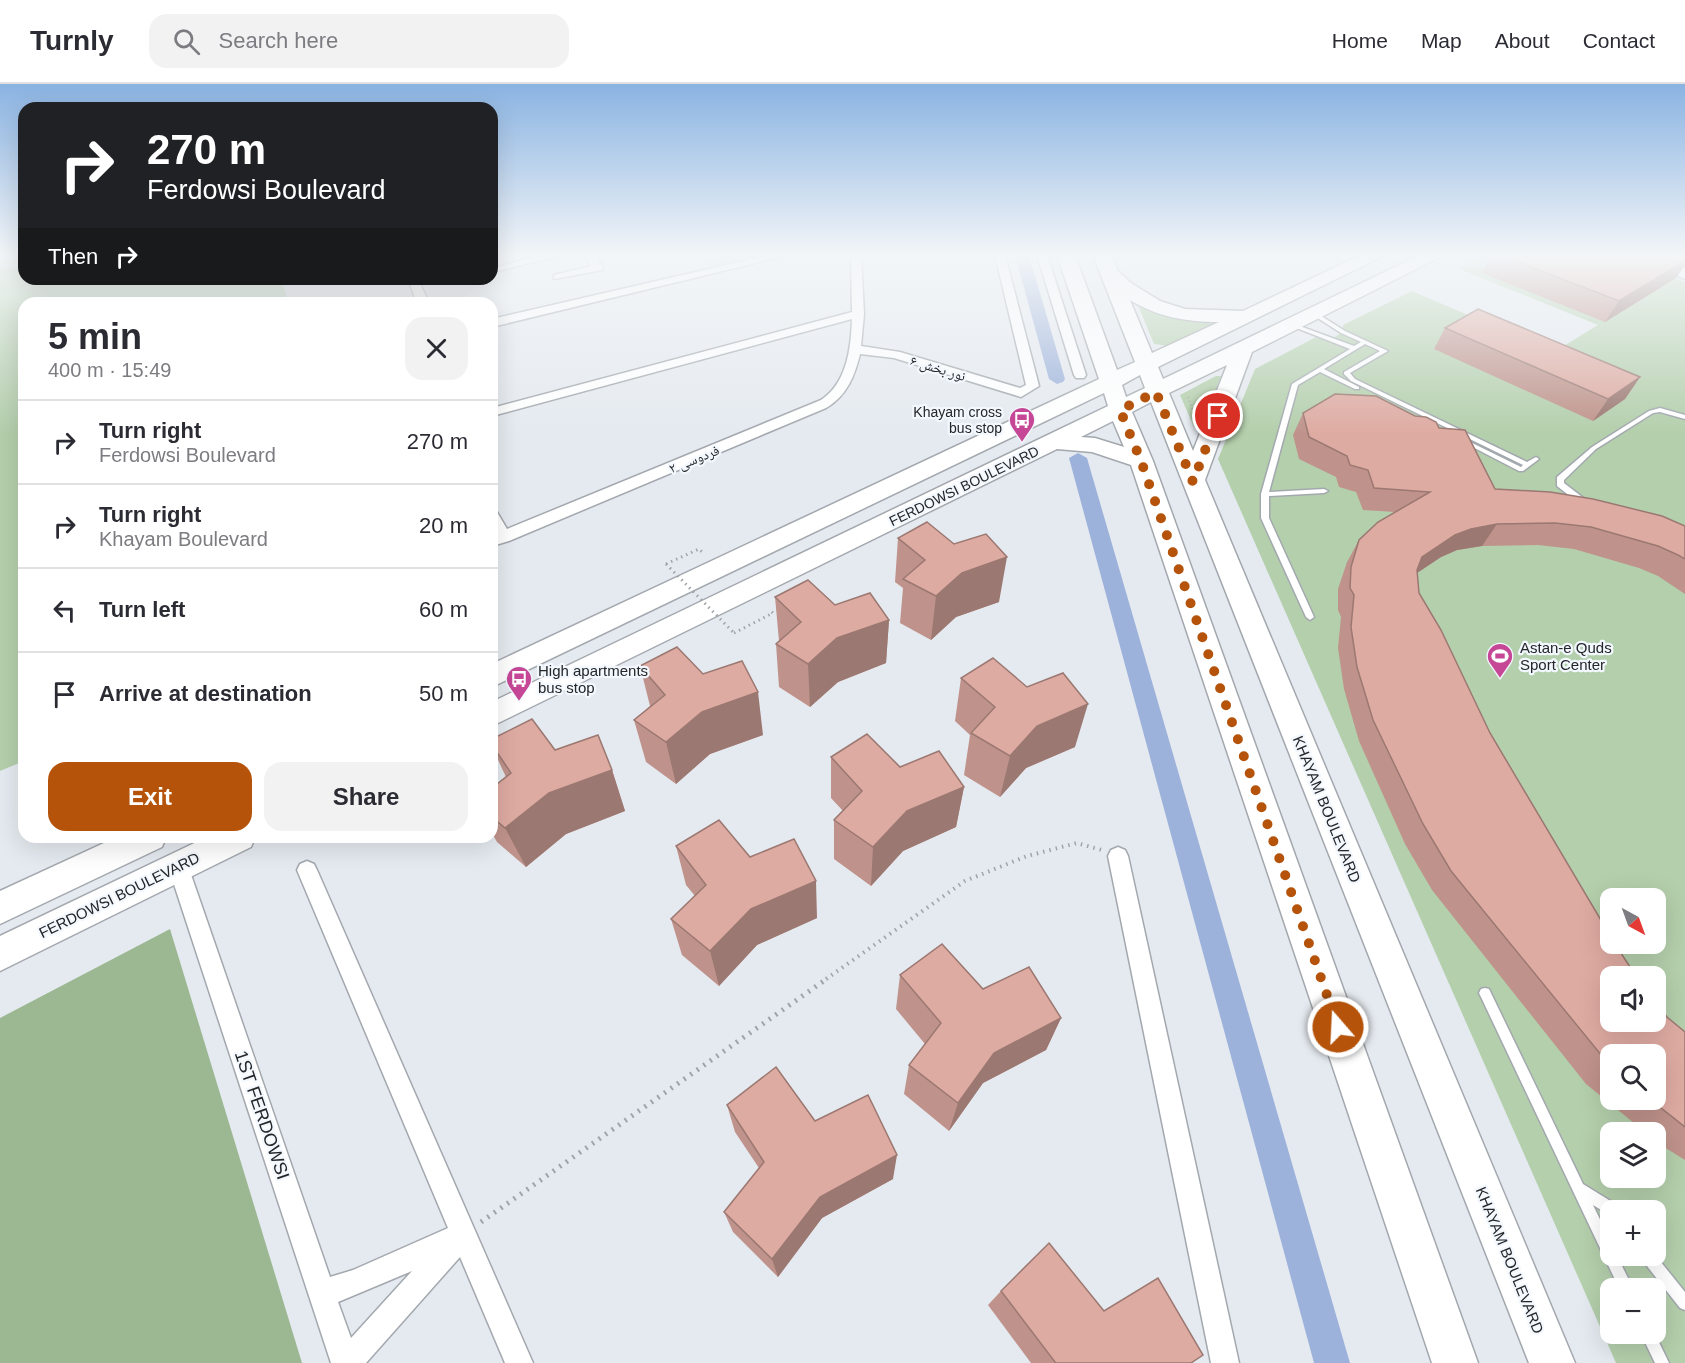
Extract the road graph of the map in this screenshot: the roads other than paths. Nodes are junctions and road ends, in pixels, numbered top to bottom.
1 (858, 314) edge
2 (513, 315) edge
3 (855, 315) edge
4 (1015, 315) edge
5 (1061, 315) edge
6 (1087, 315) edge
7 (1126, 315) edge
8 (1191, 315) edge
9 (1233, 315) edge
10 (1252, 315) edge
11 (1314, 315) edge
12 (1316, 315) edge
13 (498, 321) edge
14 (1292, 325) junction
15 (1365, 342) junction
16 (1354, 348) junction
17 (854, 349) junction
18 (1244, 350) junction
19 (1319, 369) junction
20 (1080, 375) dead end
21 (1151, 378) junction
22 (1115, 395) junction
23 (498, 410) edge
24 (1685, 417) edge
25 (1054, 442) junction
26 (1536, 459) dead end
27 (1141, 461) junction
28 (1524, 467) junction
29 (1193, 482) junction
30 (1324, 491) dead end
31 (1265, 494) junction
32 (1596, 508) edge
33 (498, 540) edge
34 (1310, 616) dead end
35 (498, 673) edge
36 (498, 712) edge
37 (137, 843) edge
38 (226, 843) edge
39 (1118, 856) road end
40 (178, 866) junction
41 (307, 870) dead end
42 (0, 908) edge
43 (0, 954) edge
44 (1485, 993) dead end
45 (1578, 1188) junction
46 (1600, 1202) edge
47 (463, 1234) junction
48 (1656, 1266) edge
49 (1621, 1278) edge
50 (322, 1293) junction
51 (1685, 1303) edge
52 (1653, 1344) edge
53 (346, 1363) edge
54 (519, 1363) edge
55 (1225, 1363) edge
56 (1455, 1363) edge
57 (1552, 1363) edge
58 (1662, 1363) edge

1 - 17 street, فردوسی ۲
2 - 13 street
3 - 23 street
4 - 17 street, نور بخش ۶
5 - 20 street
6 - 22 main road
7 - 21 main road, KHAYAM BOULEVARD
8 - 9 main road
10 - 21 main road, FERDOWSI BOULEVARD
11 - 14 main road, FERDOWSI BOULEVARD
12 - 15 lane
14 - 16 lane
14 - 18 main road, FERDOWSI BOULEVARD
15 - 16 lane
15 - 28 lane
16 - 19 lane
17 - 33 street, فردوسی ۲
18 - 21 main road, FERDOWSI BOULEVARD
18 - 29 main road
19 - 28 lane
19 - 31 lane
21 - 22 main road, FERDOWSI BOULEVARD
21 - 22 main road, FERDOWSI BOULEVARD
21 - 29 main road, KHAYAM BOULEVARD
22 - 25 main road, FERDOWSI BOULEVARD
22 - 27 main road
22 - 35 main road, FERDOWSI BOULEVARD
24 - 32 lane
25 - 27 main road
25 - 36 main road, FERDOWSI BOULEVARD
26 - 28 lane
27 - 56 main road
29 - 57 main road, KHAYAM BOULEVARD
30 - 31 lane
31 - 34 lane
37 - 42 main road
38 - 40 main road, FERDOWSI BOULEVARD
39 - 55 street
40 - 43 main road, FERDOWSI BOULEVARD
40 - 50 street, 1ST FERDOWSI
41 - 47 street
44 - 45 lane
45 - 46 lane
45 - 49 lane
47 - 50 street
47 - 53 street
47 - 54 street
48 - 51 lane
50 - 53 street, 1ST FERDOWSI
52 - 58 lane

